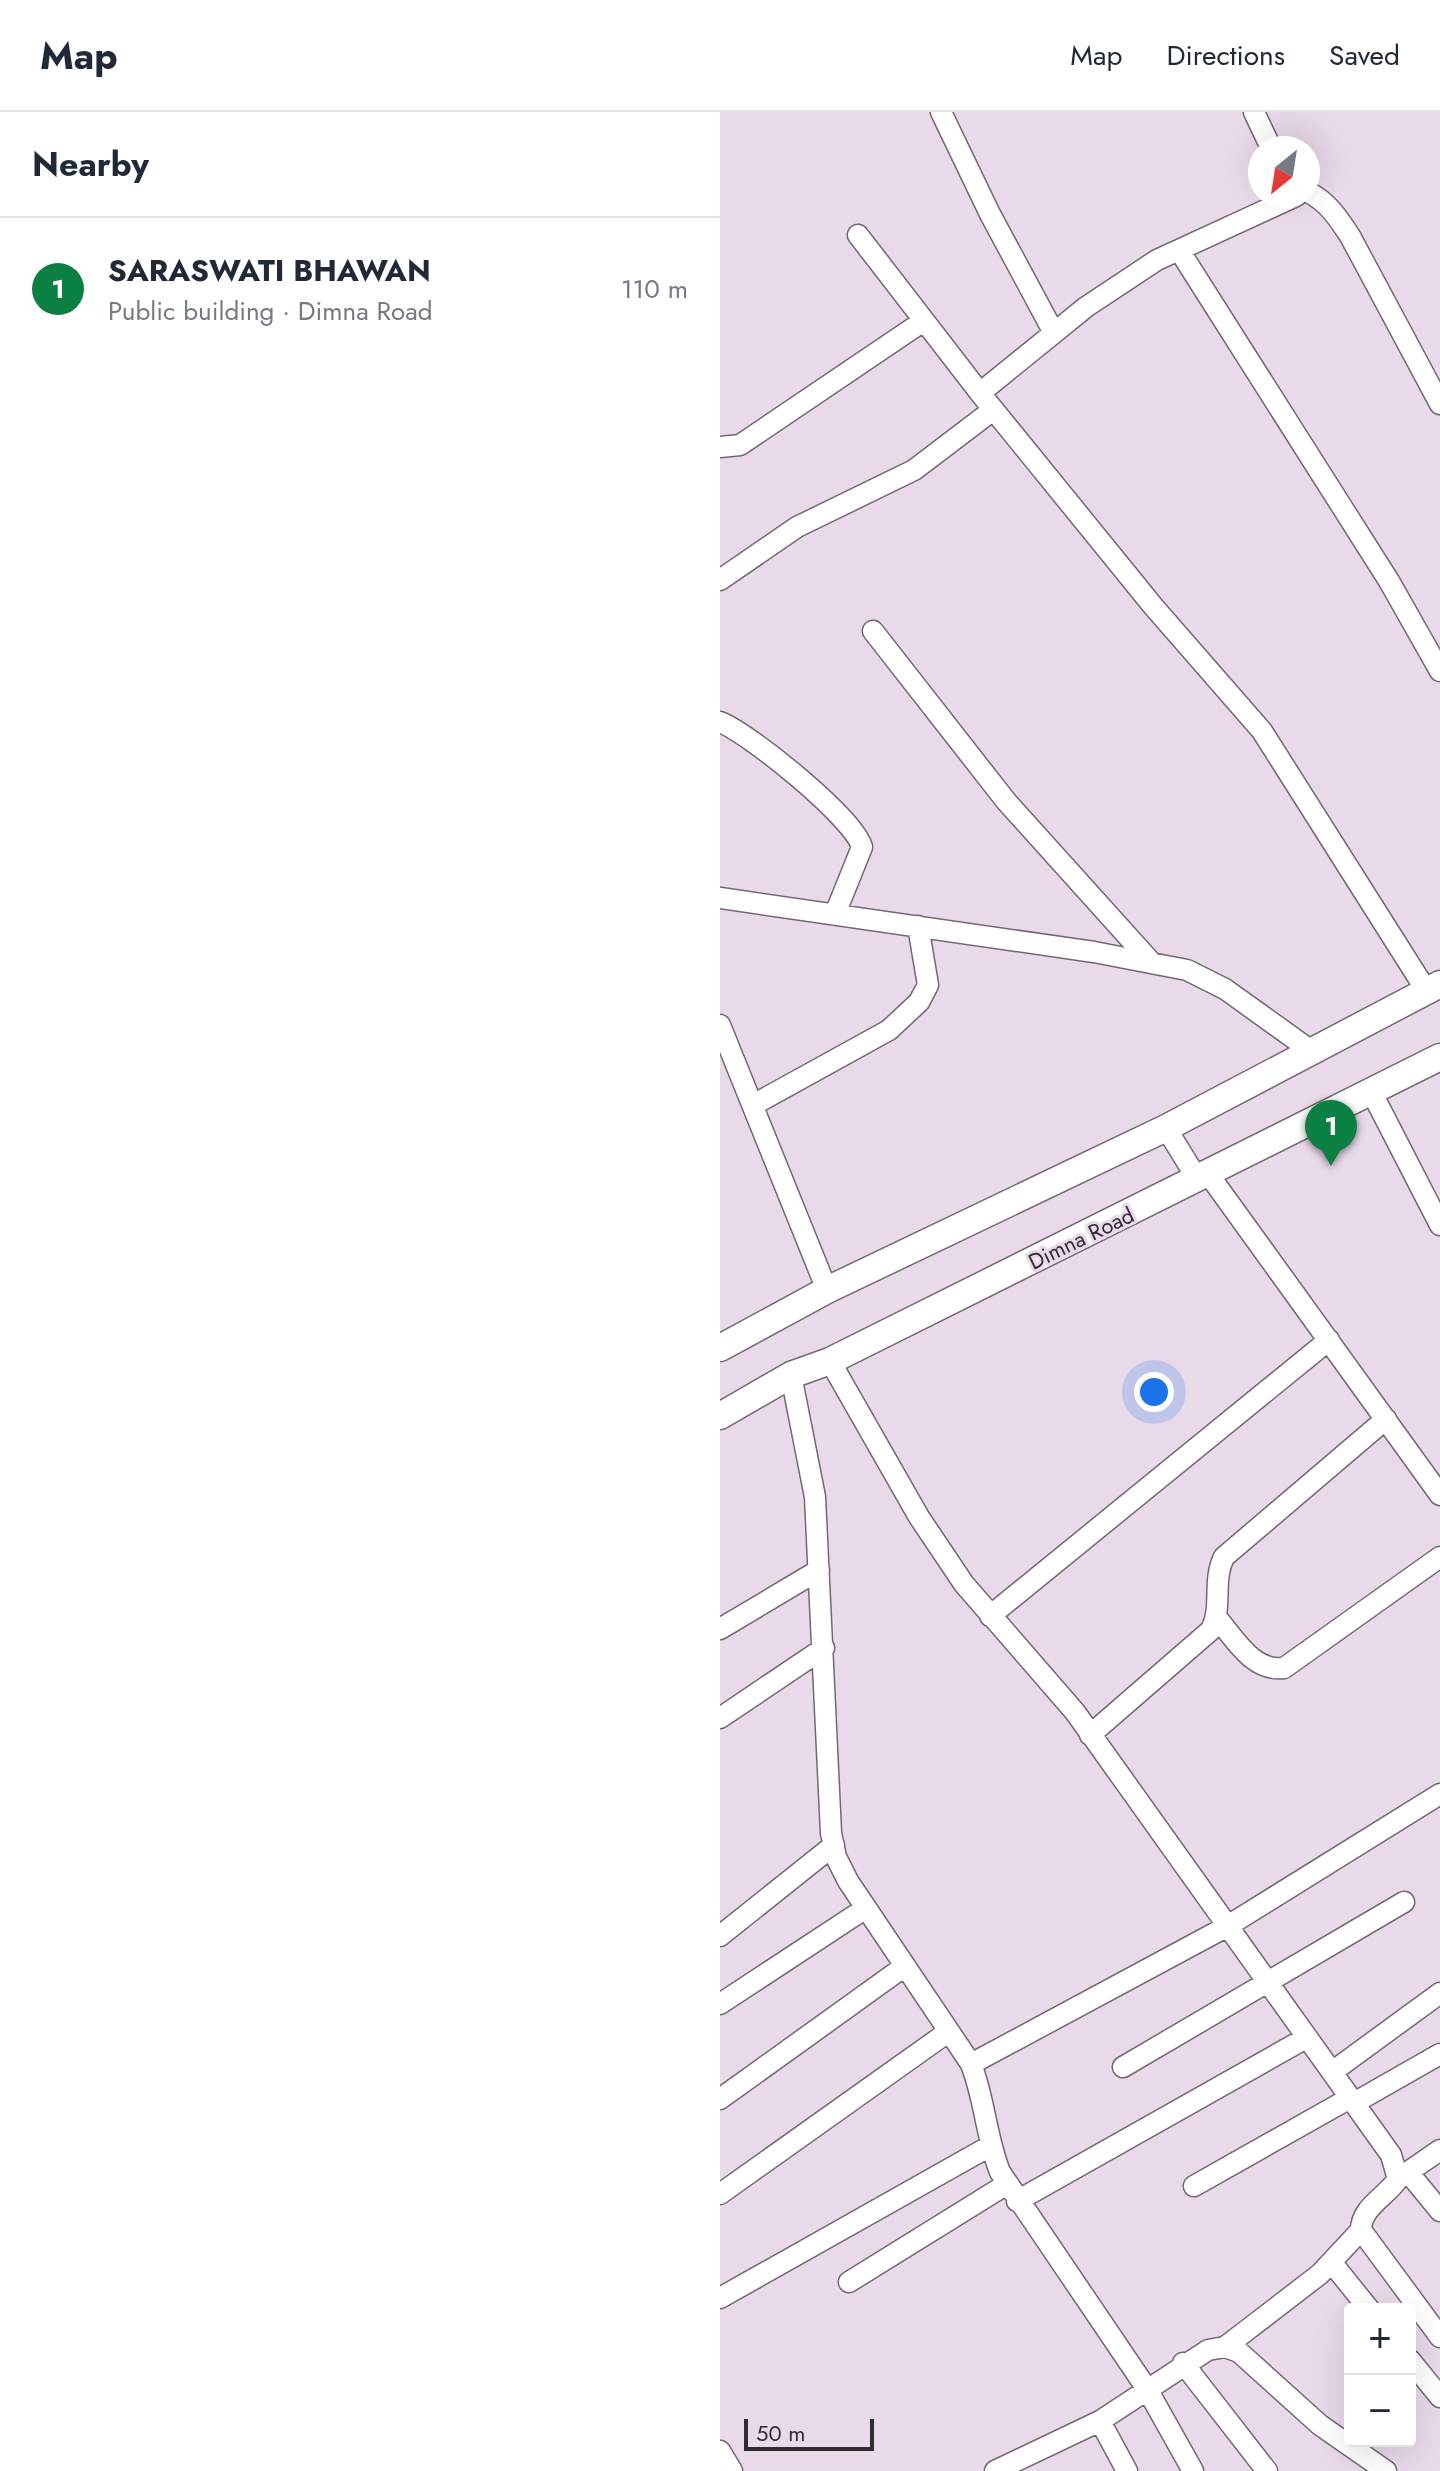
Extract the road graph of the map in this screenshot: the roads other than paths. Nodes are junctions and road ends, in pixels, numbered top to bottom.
1 (941, 112) edge
2 (1254, 112) edge
3 (1265, 136) edge
4 (1320, 200) edge
5 (1270, 208) edge
6 (858, 235) dead end
7 (1179, 250) junction
8 (922, 322) junction
9 (1054, 333) junction
10 (980, 393) junction
11 (1440, 404) edge
12 (993, 410) junction
13 (720, 447) edge
14 (720, 580) edge
15 (873, 631) dead end
16 (1440, 671) edge
17 (720, 722) edge
18 (720, 898) edge
19 (835, 914) junction
20 (918, 926) junction
21 (1151, 962) junction
22 (1433, 987) edge
23 (720, 1025) edge
24 (1310, 1050) junction
25 (1440, 1057) edge
26 (1372, 1093) junction
27 (753, 1105) junction
28 (1166, 1128) junction
29 (1204, 1178) junction
30 (1440, 1225) edge
31 (827, 1290) junction
32 (1329, 1340) junction
33 (720, 1348) edge
34 (830, 1361) junction
35 (791, 1375) junction
36 (720, 1416) edge
37 (1386, 1419) junction
38 (1440, 1495) edge
39 (1440, 1557) edge
40 (819, 1570) junction
41 (990, 1616) junction
42 (1217, 1618) junction
43 (720, 1629) edge
44 (824, 1648) junction
45 (720, 1718) edge
46 (1090, 1735) junction
47 (1440, 1794) edge
48 (834, 1845) junction
49 (1404, 1902) dead end
50 (866, 1908) junction
51 (1226, 1927) junction
52 (720, 1936) edge
53 (905, 1966) junction
54 (1265, 1981) junction
55 (1440, 1993) edge
56 (720, 2004) edge
57 (948, 2032) junction
58 (1306, 2038) junction
59 (1440, 2054) edge
60 (971, 2064) junction
61 (1123, 2067) dead end
62 (1332, 2072) junction
63 (720, 2099) edge
64 (1352, 2100) junction
65 (990, 2146) junction
66 (1440, 2150) edge
67 (1403, 2175) junction
68 (1194, 2186) dead end
69 (1012, 2193) junction
70 (720, 2194) edge
71 (1440, 2211) edge
72 (1361, 2230) junction
73 (1332, 2263) junction
74 (849, 2282) dead end
75 (720, 2298) edge
76 (1364, 2303) edge
77 (1440, 2337) edge
78 (1225, 2347) junction
79 (1183, 2363) junction
80 (1416, 2367) edge
81 (1147, 2389) junction
82 (1440, 2397) edge
83 (1100, 2421) junction
84 (720, 2451) edge
85 (732, 2471) edge
86 (995, 2471) edge
87 (1127, 2471) edge
88 (1193, 2471) edge
89 (1267, 2471) edge
90 (1386, 2471) edge

1 - 9 street
2 - 3 street
4 - 11 street
5 - 7 street
6 - 8 street
7 - 9 street
7 - 16 street
8 - 10 street
8 - 13 street
9 - 10 street
10 - 12 street
12 - 14 street
12 - 22 street
15 - 21 street
17 - 19 street
18 - 19 street
19 - 20 street
20 - 21 street
20 - 27 street
21 - 24 street
22 - 24 street
23 - 27 street
24 - 28 street
25 - 26 street, Dimna Road
26 - 29 street, Dimna Road
26 - 30 street
27 - 31 street
28 - 29 street
28 - 31 street
29 - 32 street
29 - 34 street, Dimna Road
31 - 33 street
32 - 37 street
32 - 41 street
34 - 35 street, Dimna Road
34 - 41 street
35 - 36 street, Dimna Road
35 - 40 street
37 - 38 street
37 - 42 street
39 - 42 street
40 - 43 street
40 - 44 street
41 - 46 street
42 - 46 street
44 - 45 street
44 - 48 street
46 - 51 street
47 - 51 street
48 - 50 street
48 - 52 street
49 - 54 street
50 - 53 street
50 - 56 street
51 - 54 street
51 - 60 street
53 - 57 street
53 - 63 street
54 - 58 street
54 - 61 street
55 - 62 street
57 - 60 street
57 - 70 street
58 - 62 street
58 - 69 street
59 - 64 street
60 - 65 street
62 - 64 street
64 - 67 street
64 - 68 street
65 - 69 street
65 - 75 street
66 - 67 street
67 - 71 street
67 - 72 street
69 - 74 street
69 - 81 street
72 - 73 street
72 - 77 street
73 - 76 street
73 - 78 street
78 - 79 street
78 - 90 street
79 - 81 street
79 - 89 street
80 - 82 street
81 - 83 street
81 - 88 street
83 - 86 street
83 - 87 street
84 - 85 street

